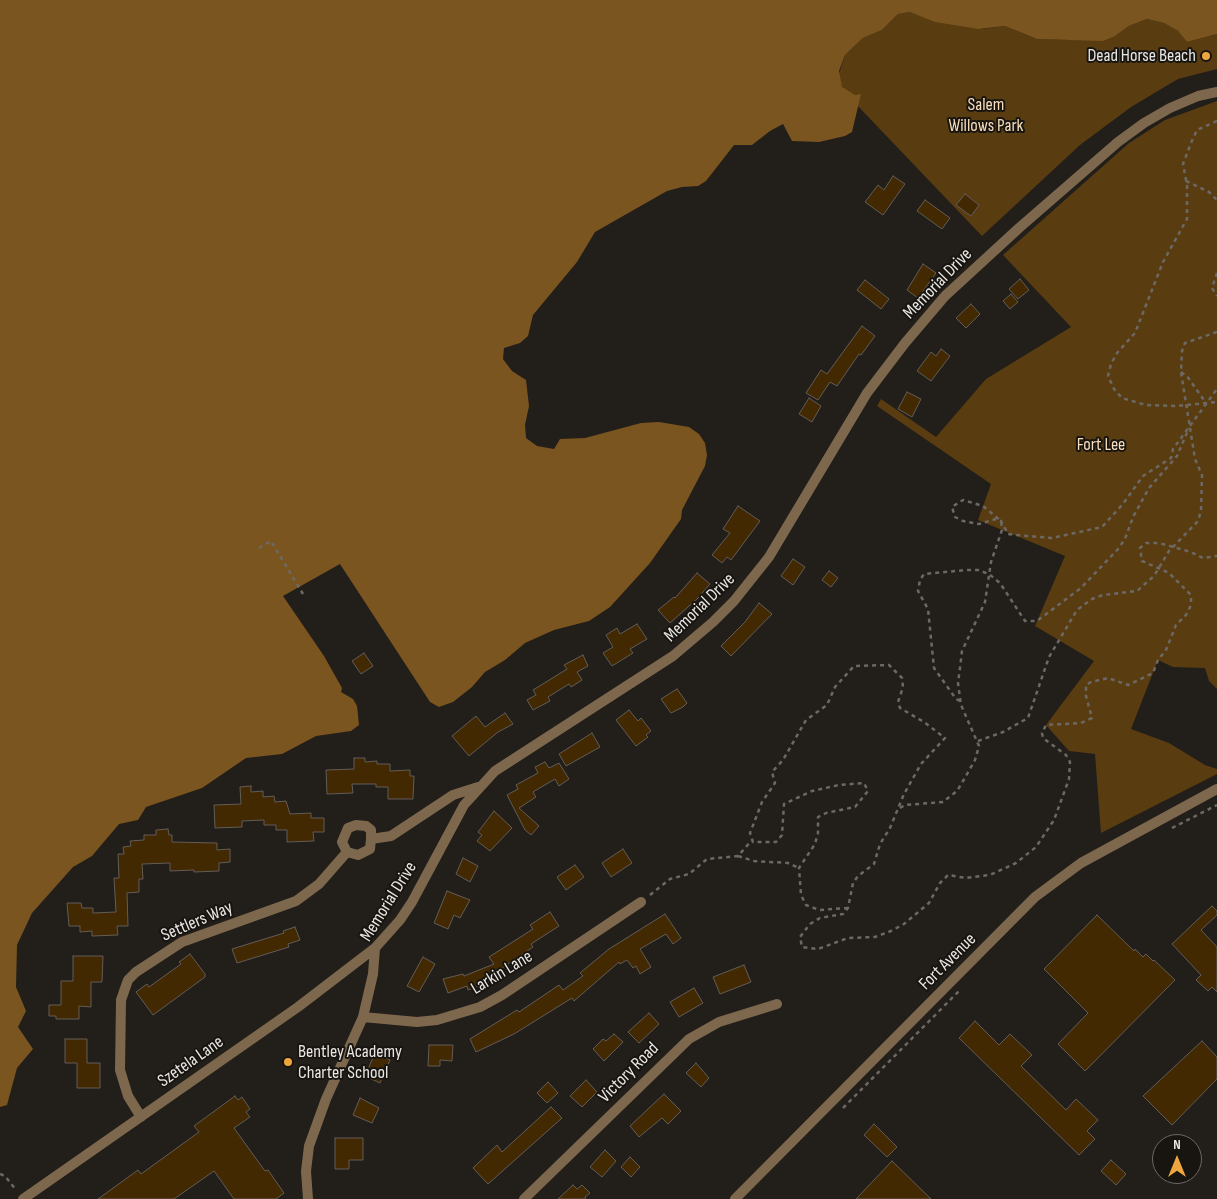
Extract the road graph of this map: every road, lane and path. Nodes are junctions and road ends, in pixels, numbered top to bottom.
1 (1217, 92) edge
2 (1217, 121) edge
3 (1186, 181) junction
4 (1217, 200) edge
5 (1217, 273) edge
6 (1217, 296) edge
7 (1217, 332) edge
8 (1181, 372) junction
9 (1217, 388) edge
10 (1206, 402) junction
11 (1217, 402) edge
12 (1187, 404) junction
13 (1190, 424) junction
14 (1001, 521) junction
15 (1173, 547) junction
16 (259, 548) dead end
17 (1217, 556) edge
18 (1159, 569) junction
19 (989, 574) junction
20 (303, 594) dead end
21 (960, 701) junction
22 (978, 740) junction
23 (478, 787) junction
24 (1217, 790) edge
25 (1217, 805) edge
26 (898, 809) junction
27 (1165, 832) dead end
28 (371, 839) junction
29 (752, 840) junction
30 (348, 852) junction
31 (738, 856) junction
32 (799, 868) junction
33 (641, 902) joint
34 (848, 908) junction
35 (375, 948) junction
36 (960, 990) dead end
37 (778, 1004) dead end
38 (363, 1017) junction
39 (837, 1114) dead end
40 (141, 1117) junction
41 (0, 1174) edge
42 (20, 1195) edge
43 (308, 1199) edge
44 (524, 1199) edge
45 (735, 1199) edge

1 - 23 street, Memorial Drive
2 - 3 path
3 - 4 path
3 - 12 path
5 - 6 path
7 - 8 path
8 - 10 path
8 - 12 path
9 - 10 path
10 - 11 path
10 - 12 path
10 - 13 path
12 - 13 path
13 - 14 path
13 - 15 path
13 - 19 path
14 - 14 path
14 - 19 path
15 - 17 path
15 - 18 path
15 - 18 path
16 - 20 path
18 - 22 path
18 - 34 path
19 - 21 path
19 - 21 path
21 - 22 path
22 - 26 path
23 - 28 street
23 - 35 street, Memorial Drive
24 - 45 street, Fort Avenue
25 - 27 path
26 - 29 path
26 - 34 path
28 - 30 street
28 - 30 street
29 - 31 path
29 - 32 path
30 - 40 street, Settlers Way
31 - 32 path
31 - 33 path
32 - 34 path
33 - 38 street, Larkin Lane
35 - 38 street, Memorial Drive
35 - 40 street, Szetela Lane
36 - 39 path
37 - 44 street, Victory Road
38 - 43 street, Memorial Drive
40 - 42 street, Szetela Lane
41 - 42 path

